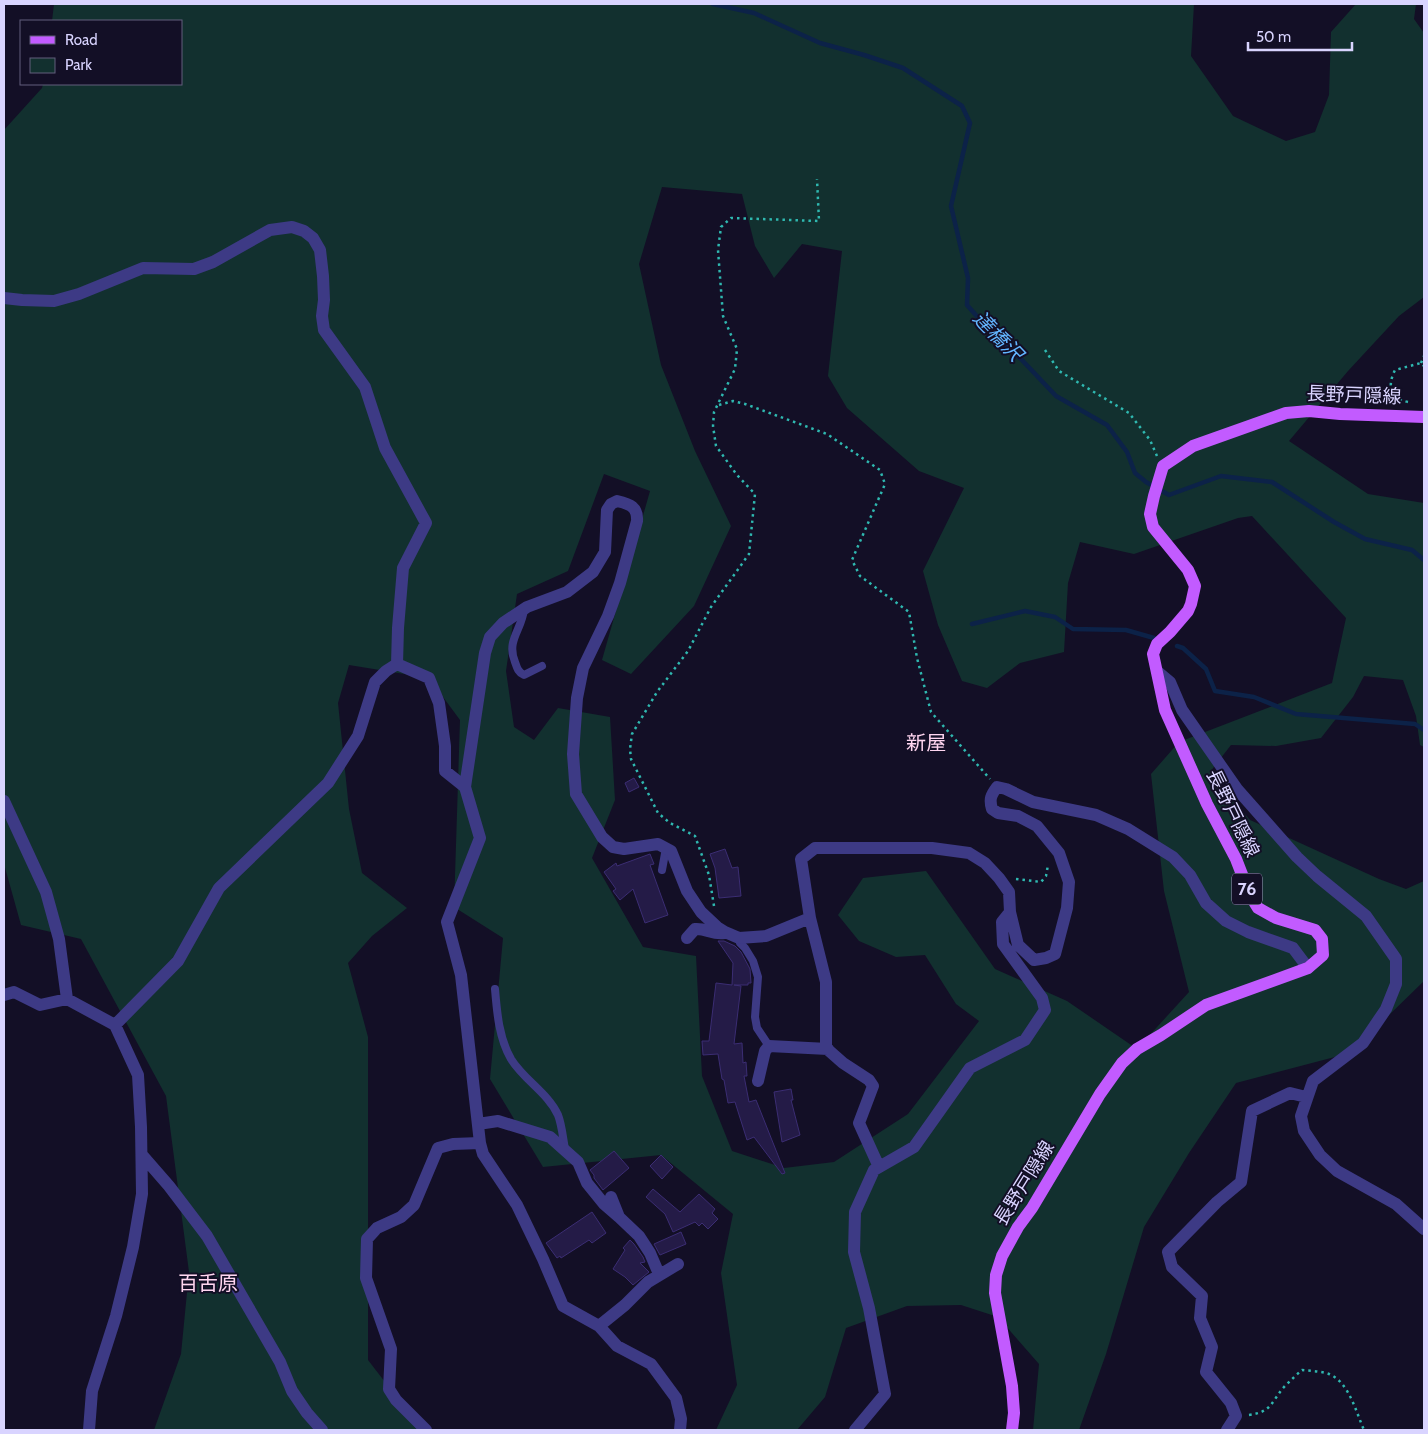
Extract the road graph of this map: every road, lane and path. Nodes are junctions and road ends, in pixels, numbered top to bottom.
1 (817, 179) dead end
2 (4, 298) edge
3 (1045, 350) dead end
4 (1424, 356) edge
5 (1423, 364) edge
6 (1410, 403) dead end
7 (714, 412) junction
8 (1424, 417) edge
9 (1163, 466) junction
10 (524, 609) junction
11 (397, 664) junction
12 (542, 666) dead end
13 (1158, 672) junction
14 (997, 787) junction
15 (465, 788) junction
16 (4, 801) edge
17 (666, 848) junction
18 (1056, 851) junction
19 (662, 870) dead end
20 (999, 878) junction
21 (1010, 912) junction
22 (810, 918) junction
23 (721, 930) junction
24 (687, 938) dead end
25 (738, 938) junction
26 (1308, 968) junction
27 (495, 989) dead end
28 (4, 995) edge
29 (68, 999) junction
30 (115, 1025) junction
31 (769, 1046) junction
32 (828, 1049) junction
33 (758, 1081) dead end
34 (1306, 1097) junction
35 (478, 1124) junction
36 (480, 1142) junction
37 (565, 1151) junction
38 (142, 1154) junction
39 (879, 1167) junction
40 (611, 1197) dead end
41 (619, 1217) junction
42 (1424, 1229) edge
43 (678, 1264) dead end
44 (659, 1274) junction
45 (599, 1326) junction
46 (1236, 1416) junction
47 (89, 1430) edge
48 (322, 1430) edge
49 (426, 1430) edge
50 (680, 1430) edge
51 (855, 1430) edge
52 (1012, 1430) edge
53 (1227, 1430) edge
54 (1364, 1430) edge

1 - 7 path
2 - 11 street
3 - 9 path
4 - 5 path
5 - 6 path
7 - 14 path
7 - 23 path
8 - 9 main road, 長野戸隠線
9 - 13 main road, 長野戸隠線 / 76
10 - 12 lane
10 - 15 street
10 - 17 street
11 - 15 street
11 - 30 street
13 - 26 main road, 長野戸隠線 / 76
13 - 34 street
14 - 18 street
14 - 26 street
15 - 35 street
16 - 29 street
17 - 19 lane
17 - 23 street
18 - 20 path
18 - 21 street
20 - 21 street
20 - 22 street
21 - 39 street
22 - 25 street
22 - 32 street
23 - 24 street
23 - 25 street
25 - 31 lane
26 - 52 main road, 長野戸隠線
27 - 37 lane
28 - 29 street
29 - 30 street
30 - 38 street
31 - 32 street
31 - 33 street
32 - 39 street
34 - 42 street
34 - 46 street
35 - 36 street
35 - 37 street
36 - 45 street
36 - 49 street
37 - 41 street
38 - 47 street
38 - 48 street
39 - 51 street
40 - 41 street
41 - 44 street
43 - 44 street
44 - 45 street
45 - 50 street
46 - 53 street
46 - 54 path

